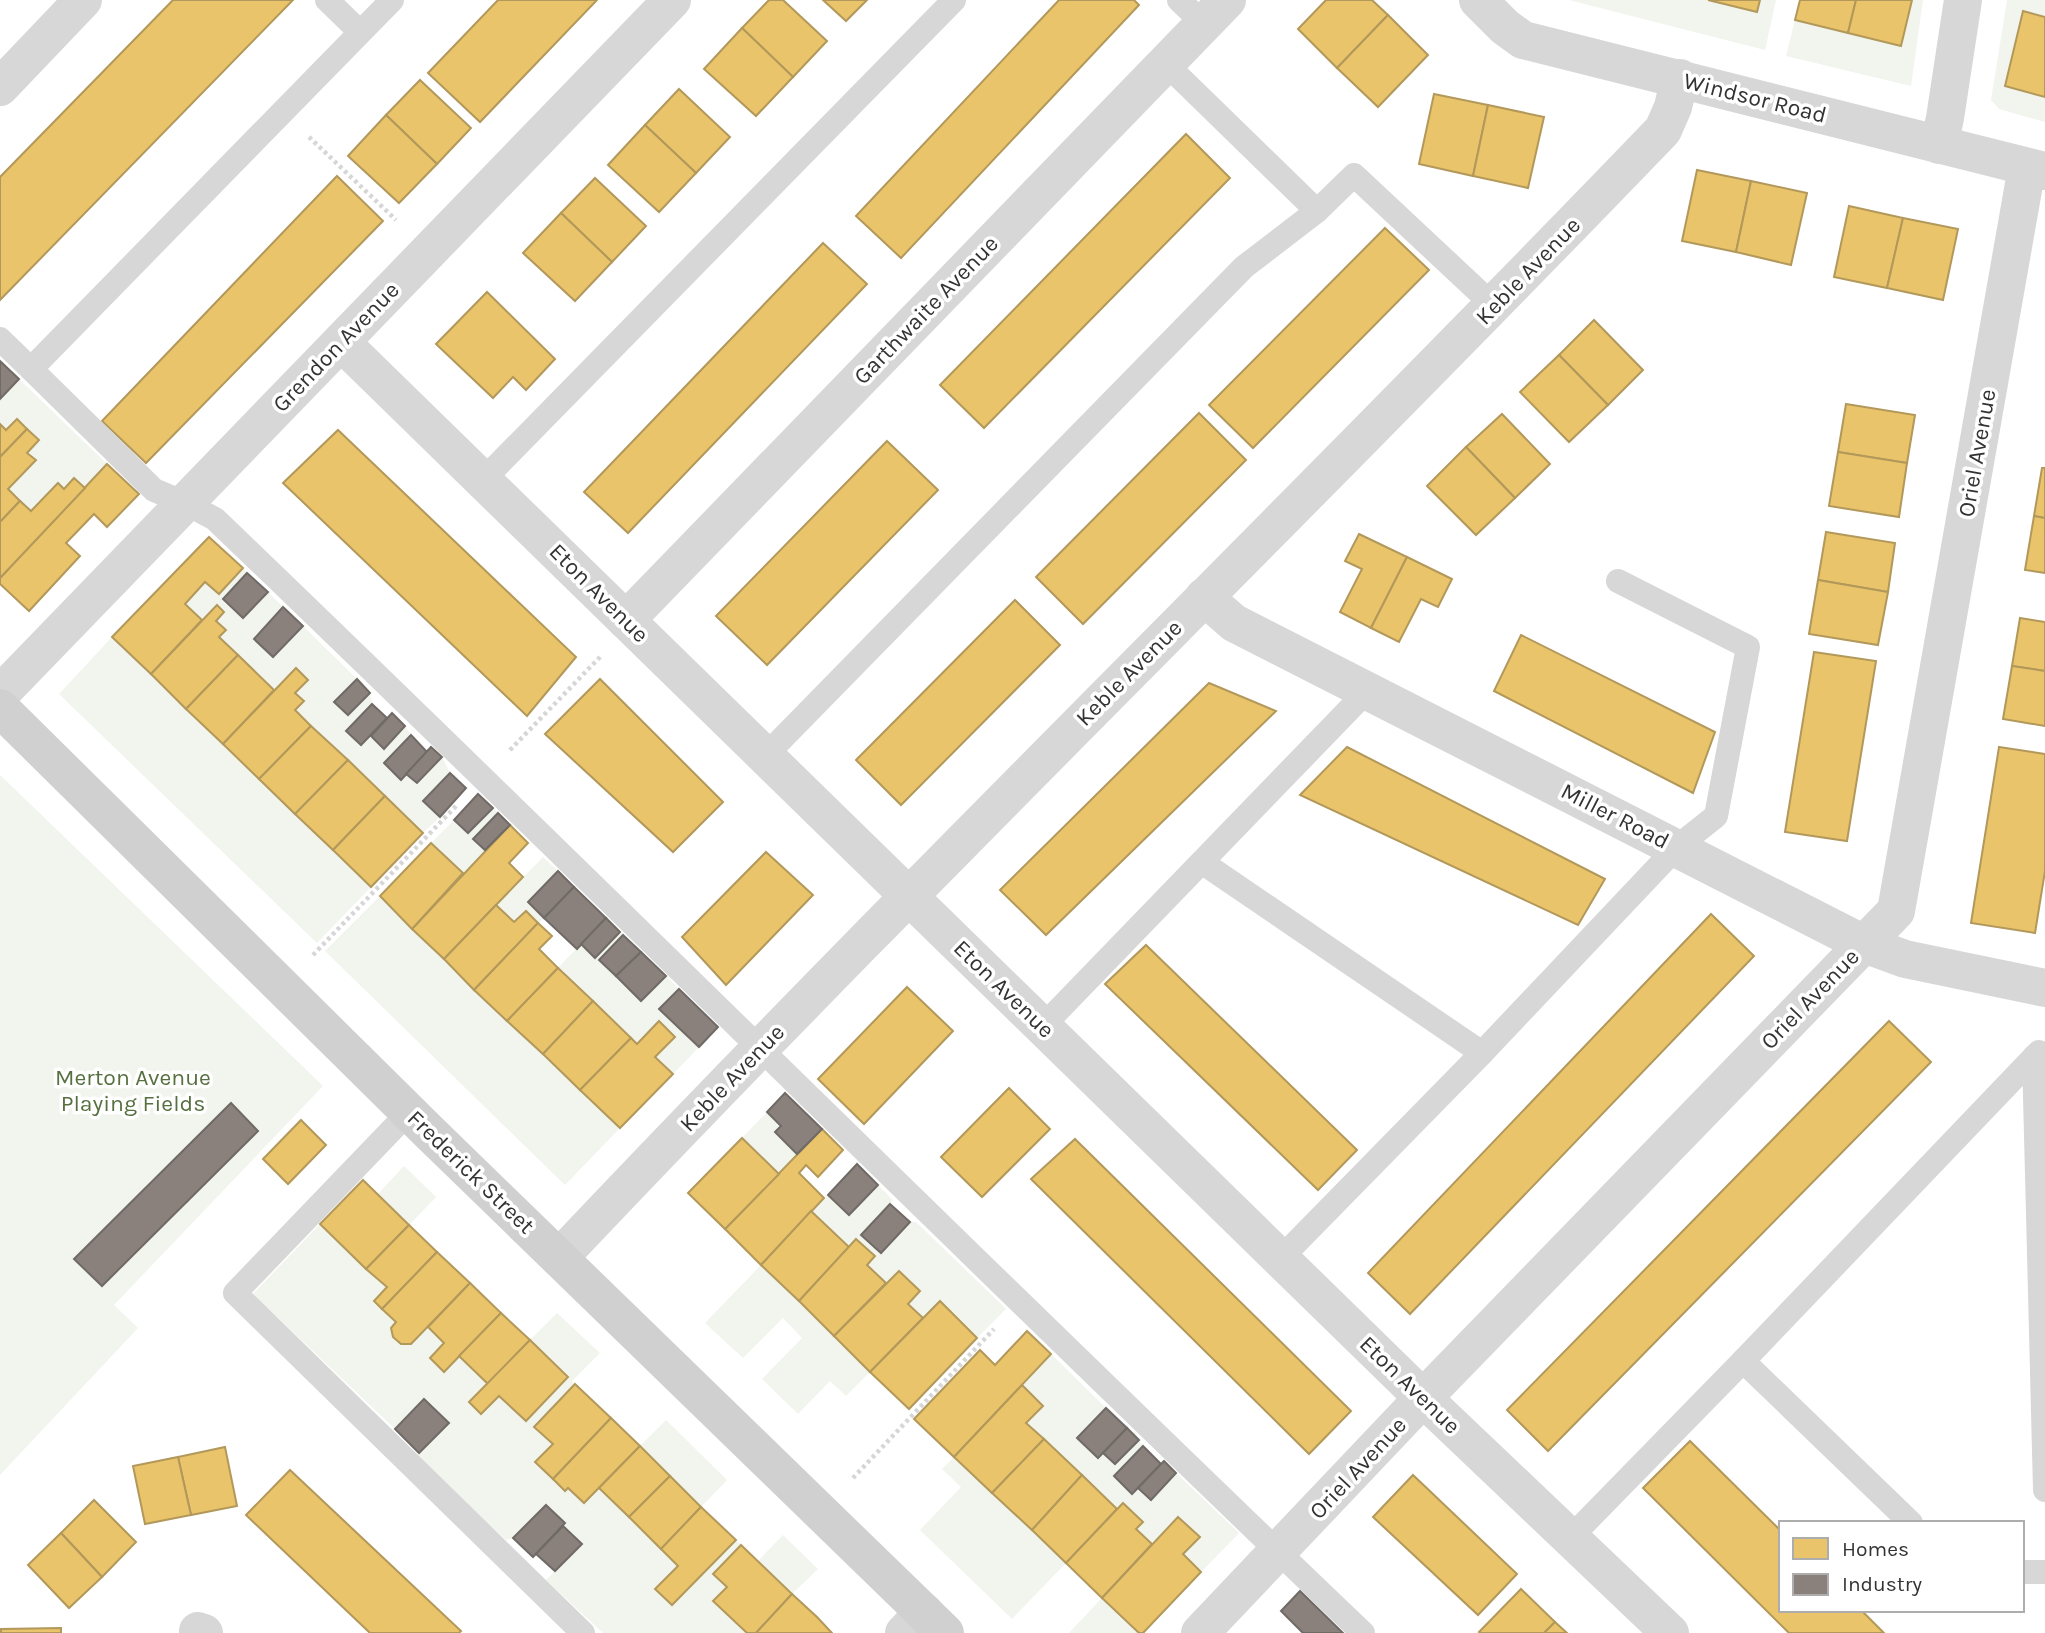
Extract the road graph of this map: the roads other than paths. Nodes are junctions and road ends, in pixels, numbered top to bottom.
1 (83, 0) edge
2 (327, 0) edge
3 (392, 0) edge
4 (672, 0) edge
5 (954, 0) edge
6 (1478, 0) edge
7 (1963, 0) edge
8 (1204, 8) edge
9 (360, 32) junction
10 (1165, 63) junction
11 (1680, 78) junction
12 (0, 87) edge
13 (1939, 145) junction
14 (2036, 169) edge
15 (1317, 211) junction
16 (1494, 306) junction
17 (0, 340) edge
18 (341, 342) junction
19 (31, 369) junction
20 (484, 479) junction
21 (185, 503) junction
22 (1618, 582) dead end
23 (1204, 597) junction
24 (626, 620) junction
25 (1368, 690) junction
26 (0, 694) edge
27 (0, 708) edge
28 (764, 757) junction
29 (1677, 847) junction
30 (1203, 863) junction
31 (908, 896) junction
32 (1864, 944) junction
33 (2045, 988) edge
34 (1042, 1027) junction
35 (761, 1049) junction
36 (2040, 1051) edge
37 (1482, 1053) junction
38 (409, 1112) junction
39 (559, 1258) junction
40 (1281, 1258) junction
41 (1743, 1361) junction
42 (1423, 1398) junction
43 (2045, 1490) edge
44 (1909, 1521) edge
45 (1571, 1537) junction
46 (1278, 1552) junction
47 (2024, 1572) edge
48 (2045, 1572) edge
49 (924, 1626) edge
50 (583, 1633) edge
51 (1200, 1633) edge
52 (1363, 1633) edge
53 (1670, 1633) edge

1 - 12 street
2 - 9 lane
3 - 9 lane
4 - 18 street, Grendon Avenue
5 - 20 lane
6 - 11 street, Windsor Road
7 - 13 street
8 - 10 street, Garthwaite Avenue
9 - 19 lane
10 - 15 lane
10 - 24 street, Garthwaite Avenue
11 - 13 street, Windsor Road
11 - 16 street, Keble Avenue
13 - 14 street, Windsor Road
14 - 32 street, Oriel Avenue
15 - 16 lane
15 - 28 lane
16 - 23 street, Keble Avenue
17 - 19 lane
18 - 20 street, Eton Avenue
18 - 21 street, Grendon Avenue
19 - 21 lane
20 - 24 street, Eton Avenue
21 - 26 street, Grendon Avenue
21 - 35 lane
22 - 29 lane
23 - 25 street, Miller Road
23 - 31 street, Keble Avenue
24 - 28 street, Eton Avenue
25 - 29 street, Miller Road
25 - 30 lane
27 - 38 main road, Frederick Street
28 - 31 street, Eton Avenue
29 - 32 street, Miller Road
29 - 37 lane
30 - 34 lane
30 - 37 lane
31 - 34 street, Eton Avenue
31 - 35 street, Keble Avenue
32 - 33 street, Miller Road
32 - 42 street, Oriel Avenue
34 - 40 street, Eton Avenue
35 - 39 street, Keble Avenue
35 - 46 lane
36 - 41 lane
36 - 43 lane
37 - 40 lane
38 - 39 main road, Frederick Street
38 - 50 lane
39 - 49 main road, Frederick Street
40 - 42 street, Eton Avenue
41 - 44 lane
41 - 45 lane
42 - 45 street, Eton Avenue
42 - 46 street, Oriel Avenue
45 - 53 street, Eton Avenue
46 - 51 street, Oriel Avenue
46 - 52 lane
47 - 48 lane

